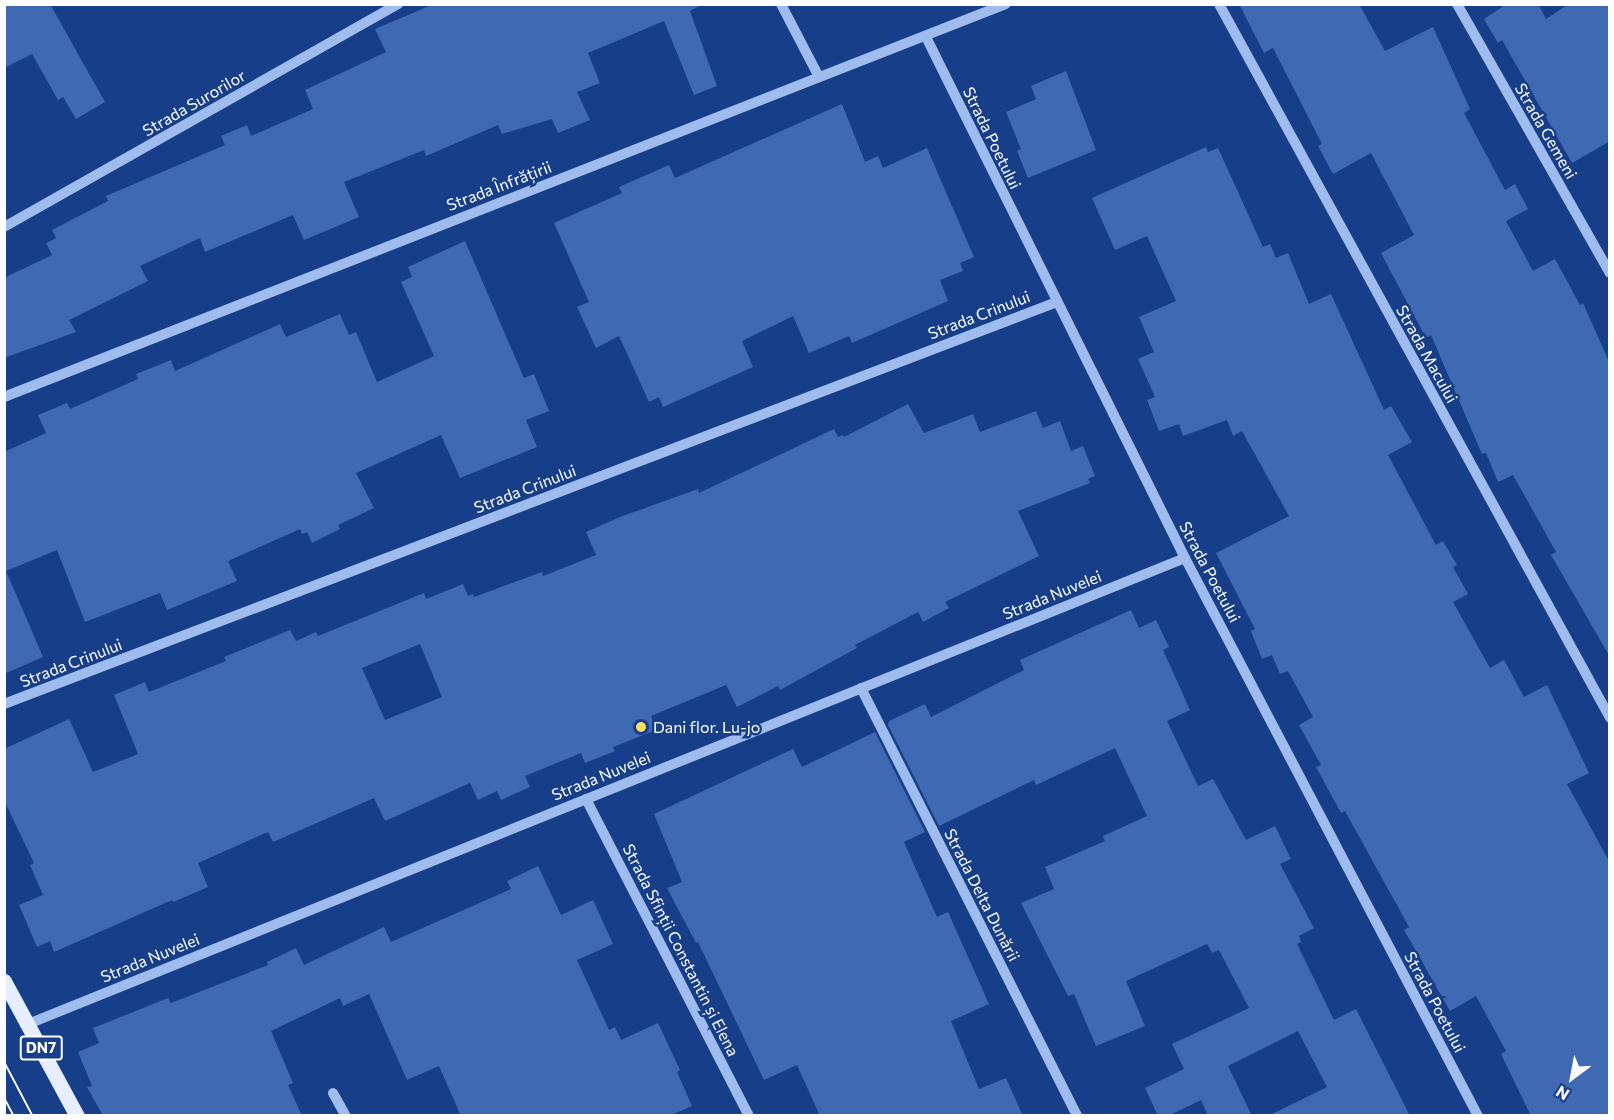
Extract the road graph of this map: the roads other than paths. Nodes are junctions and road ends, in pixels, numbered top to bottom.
1 (398, 4) edge
2 (781, 4) edge
3 (1006, 4) edge
4 (1219, 4) edge
5 (1457, 4) edge
6 (926, 37) junction
7 (819, 77) junction
8 (4, 227) edge
9 (1610, 273) edge
10 (1057, 302) junction
11 (4, 397) edge
12 (1185, 558) junction
13 (861, 688) junction
14 (4, 704) edge
15 (1610, 718) edge
16 (586, 799) junction
17 (4, 981) edge
18 (28, 1024) junction
19 (333, 1093) dead end
20 (77, 1116) edge
21 (346, 1116) edge
22 (749, 1116) edge
23 (1077, 1116) edge
24 (1478, 1116) edge

1 - 8 street, Strada Surorilor
2 - 7 street
3 - 6 street, Strada Înfrățirii
4 - 15 street, Strada Macului
5 - 9 street, Strada Gemeni
6 - 7 street, Strada Înfrățirii
6 - 10 street, Strada Poetului
7 - 11 street, Strada Înfrățirii
10 - 12 street, Strada Poetului
10 - 14 street, Strada Crinului
12 - 13 street, Strada Nuvelei
12 - 24 street, Strada Poetului
13 - 16 street, Strada Nuvelei
13 - 23 street, Strada Delta Dunării
16 - 18 street, Strada Nuvelei
16 - 22 street, Strada Sfinții Constantin și Elena
17 - 18 main road, DN7
18 - 20 main road, DN7
19 - 21 street

